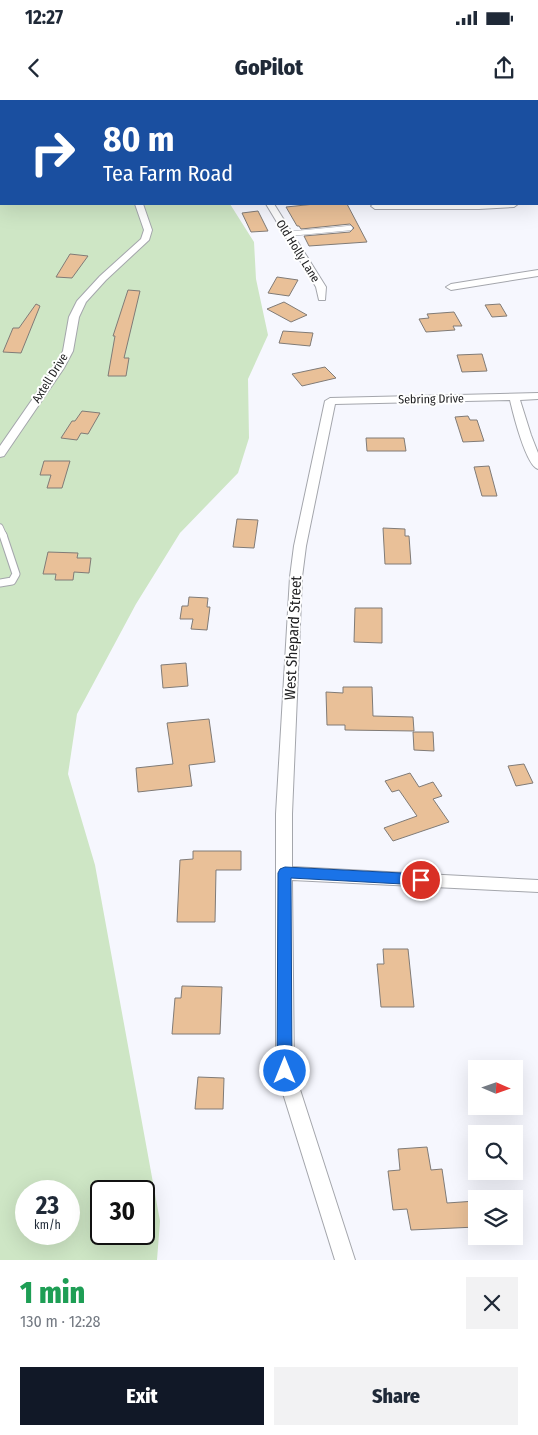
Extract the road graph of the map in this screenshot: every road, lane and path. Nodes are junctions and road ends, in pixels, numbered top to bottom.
1 (139, 205) edge
2 (271, 205) edge
3 (496, 205) edge
4 (375, 206) dead end
5 (350, 228) dead end
6 (287, 234) junction
7 (538, 272) edge
8 (451, 287) dead end
9 (322, 298) dead end
10 (514, 396) junction
11 (538, 396) edge
12 (330, 407) joint
13 (0, 454) edge
14 (538, 466) edge
15 (0, 527) edge
16 (0, 583) edge
17 (285, 873) junction
18 (538, 886) edge
19 (345, 1260) edge

1 - 13 street, Axtell Drive
2 - 6 street, Old Holly Lane
3 - 4 street
5 - 6 lane
6 - 9 street, Old Holly Lane
7 - 8 street
10 - 11 street, Sebring Drive
10 - 12 street, Sebring Drive
10 - 14 street
12 - 17 street, West Shepard Street
15 - 16 lane
17 - 18 street
17 - 19 street, West Shepard Street

